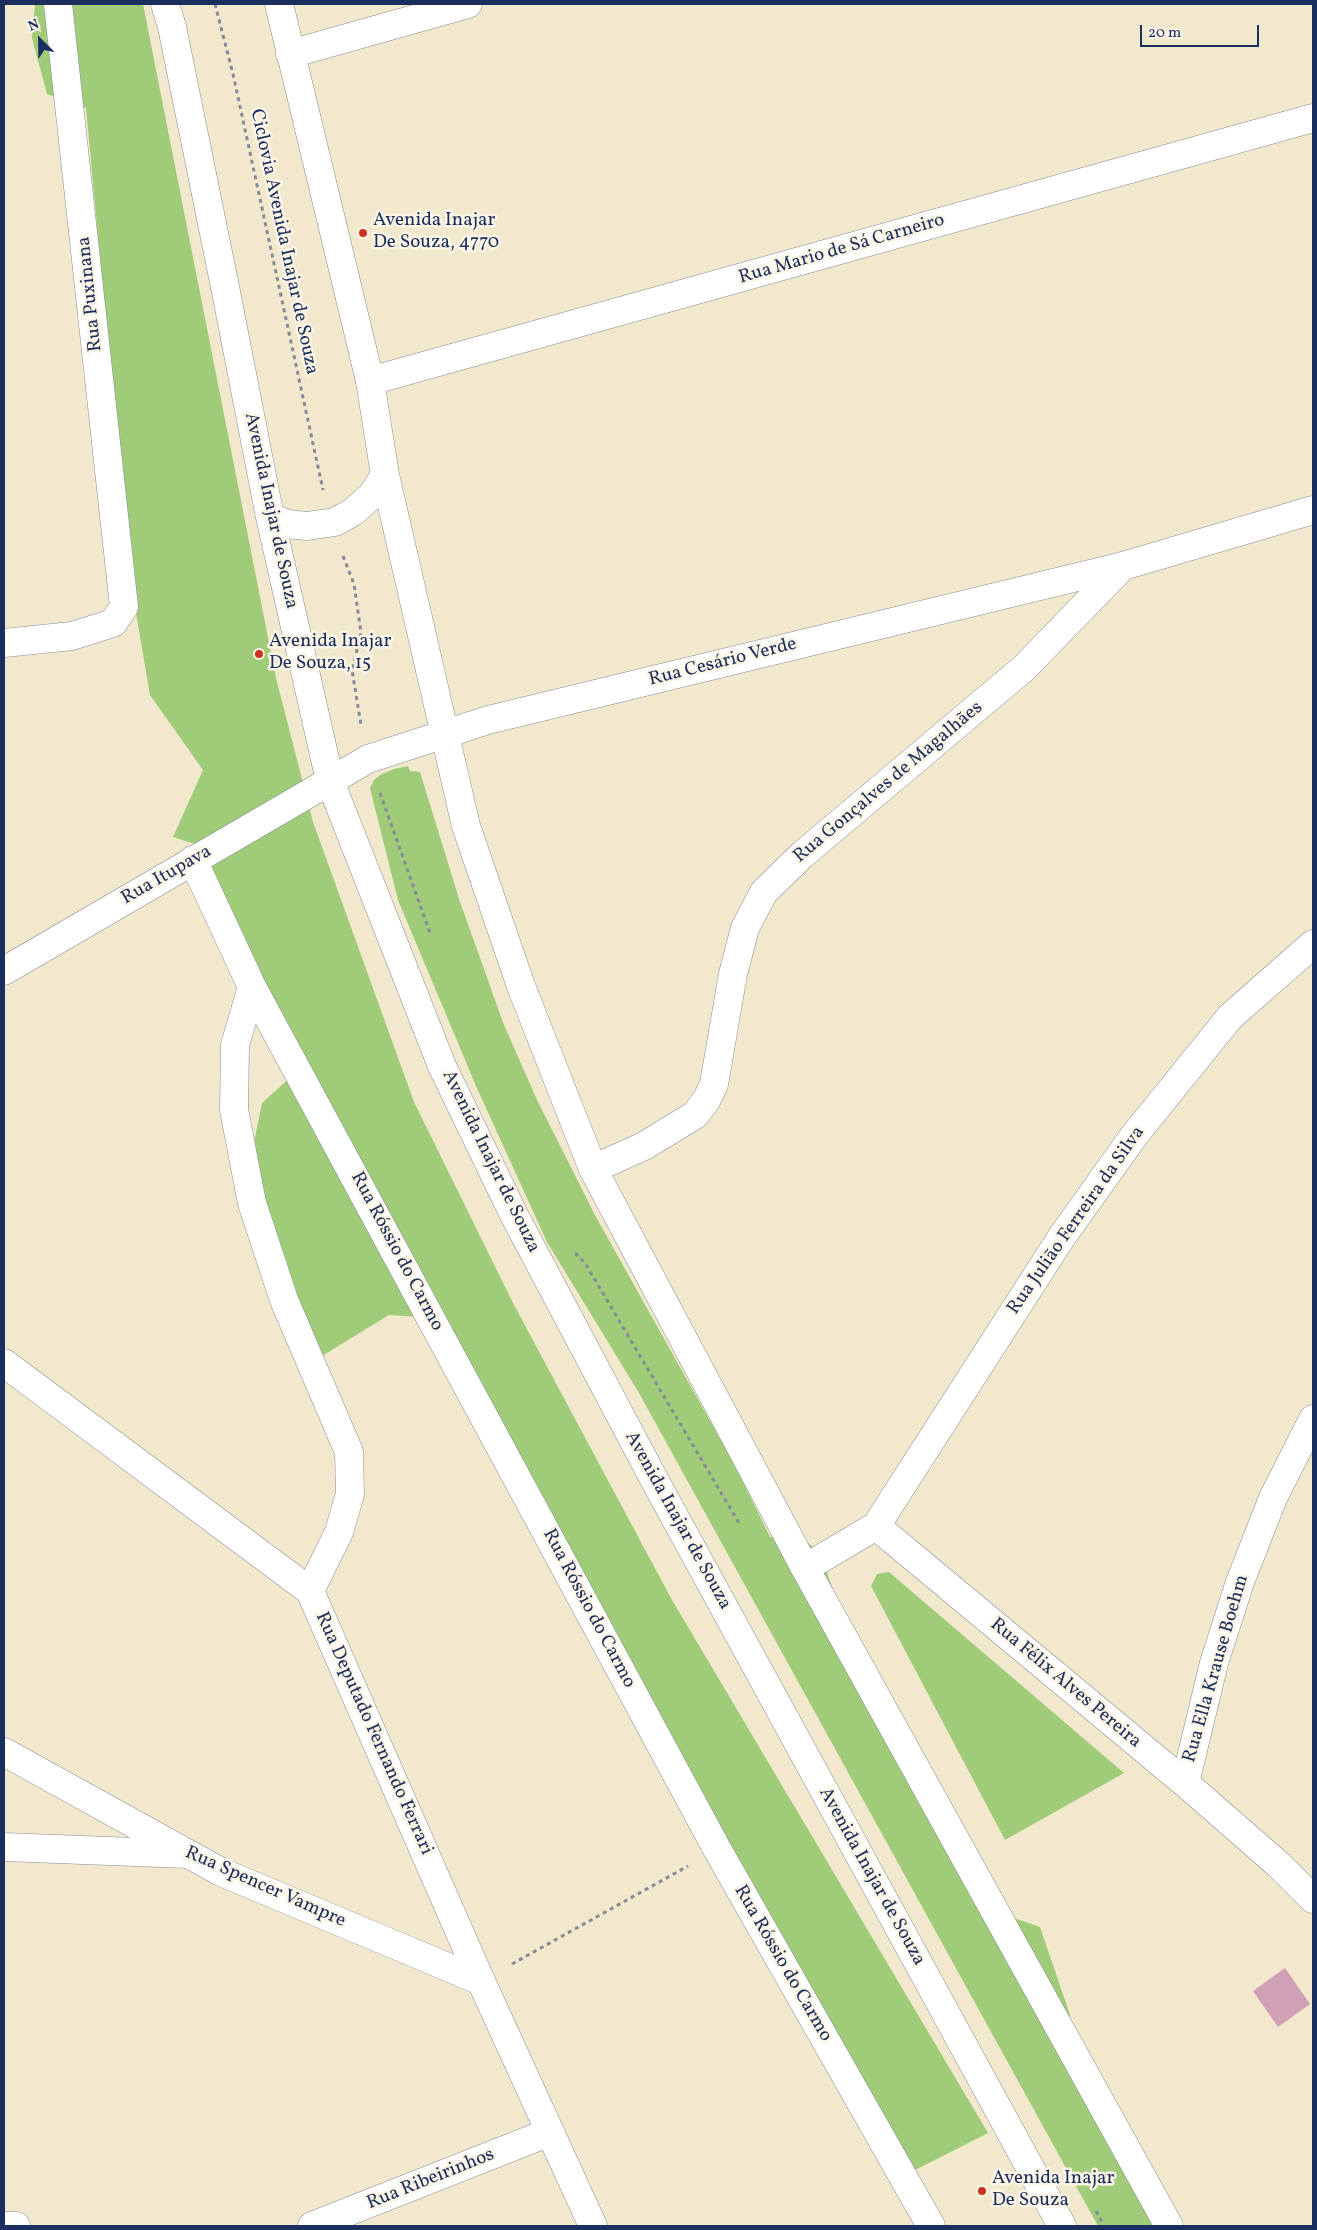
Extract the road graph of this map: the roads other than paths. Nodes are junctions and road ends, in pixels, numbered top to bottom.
1 (58, 4) edge
2 (165, 4) edge
3 (279, 4) edge
4 (468, 4) edge
5 (290, 54) junction
6 (1313, 118) edge
7 (370, 381) junction
8 (385, 475) junction
9 (1313, 510) edge
10 (270, 516) junction
11 (1123, 566) junction
12 (4, 643) edge
13 (445, 735) junction
14 (330, 782) junction
15 (193, 860) junction
16 (1313, 944) edge
17 (4, 971) edge
18 (252, 986) junction
19 (593, 1169) junction
20 (4, 1363) edge
21 (1313, 1419) edge
22 (876, 1526) junction
23 (805, 1568) junction
24 (310, 1591) junction
25 (4, 1752) edge
26 (1185, 1783) junction
27 (4, 1848) edge
28 (187, 1854) junction
29 (1313, 1899) edge
30 (481, 1981) junction
31 (550, 2132) junction
32 (4, 2226) edge
33 (16, 2226) edge
34 (312, 2226) edge
35 (593, 2226) edge
36 (931, 2226) edge
37 (1062, 2226) edge
38 (1169, 2226) edge

1 - 12 street, Rua Puxinana
2 - 10 street, Avenida Inajar de Souza
3 - 5 street
4 - 5 street
5 - 7 street
6 - 7 street, Rua Mario de Sá Carneiro
7 - 8 street
8 - 10 street
8 - 13 street
9 - 11 street, Rua Gonçalves de Magalhães
10 - 14 street, Avenida Inajar de Souza
11 - 13 street, Rua Cesário Verde
11 - 19 street, Rua Gonçalves de Magalhães
13 - 14 street, Rua Cesário Verde
13 - 19 street
14 - 15 street, Rua Itupava
14 - 37 street, Avenida Inajar de Souza
15 - 17 street, Rua Itupava
15 - 18 street, Rua Róssio do Carmo
16 - 22 street, Rua Julião Ferreira da Silva
18 - 24 street
18 - 36 street, Rua Róssio do Carmo
19 - 23 street
20 - 24 street, Rua Deputado Fernando Ferrari
21 - 26 street, Rua Ella Krause Boehm
22 - 23 street
22 - 26 street, Rua Félix Alves Pereira
23 - 38 street
24 - 30 street, Rua Deputado Fernando Ferrari
25 - 28 street, Rua Spencer Vampre
26 - 29 street, Rua Félix Alves Pereira
27 - 28 street
28 - 30 street, Rua Spencer Vampre
30 - 31 street, Rua Deputado Fernando Ferrari
31 - 34 street, Rua Ribeirinhos
31 - 35 street, Rua Deputado Fernando Ferrari
32 - 33 street

